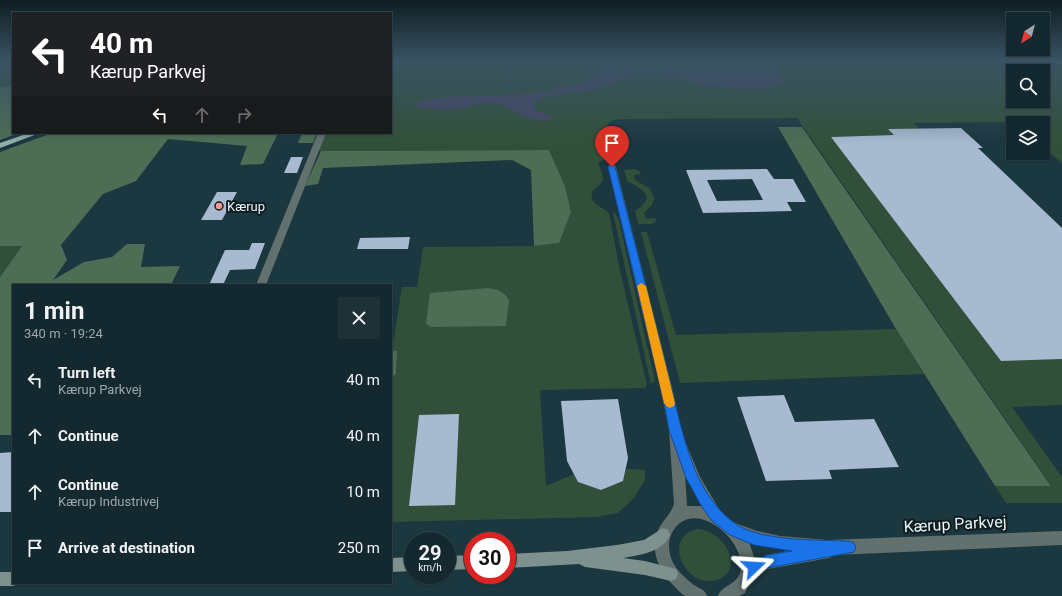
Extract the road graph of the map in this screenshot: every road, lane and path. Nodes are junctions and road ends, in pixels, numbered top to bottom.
1 (33, 134) edge
2 (322, 134) edge
3 (0, 146) edge
4 (612, 167) dead end
5 (261, 284) edge
6 (675, 430) junction
7 (678, 516) junction
8 (717, 517) junction
9 (735, 530) junction
10 (663, 535) junction
11 (1062, 538) edge
12 (849, 548) junction
13 (567, 558) junction
14 (516, 561) edge
15 (404, 564) edge
16 (392, 565) edge
17 (747, 571) junction
18 (671, 574) junction
19 (12, 578) edge
20 (0, 579) edge
21 (697, 595) edge
22 (731, 595) edge

1 - 3 main road
2 - 5 street
4 - 6 street
6 - 7 street
6 - 8 street
7 - 8 street
7 - 10 street
8 - 9 street
9 - 12 street, Kærup Parkvej
9 - 17 street
10 - 13 street
10 - 18 street
11 - 12 street, Kærup Parkvej
12 - 17 street, Kærup Parkvej
13 - 14 street
13 - 18 street
15 - 16 street
17 - 22 street
18 - 21 street
19 - 20 street

